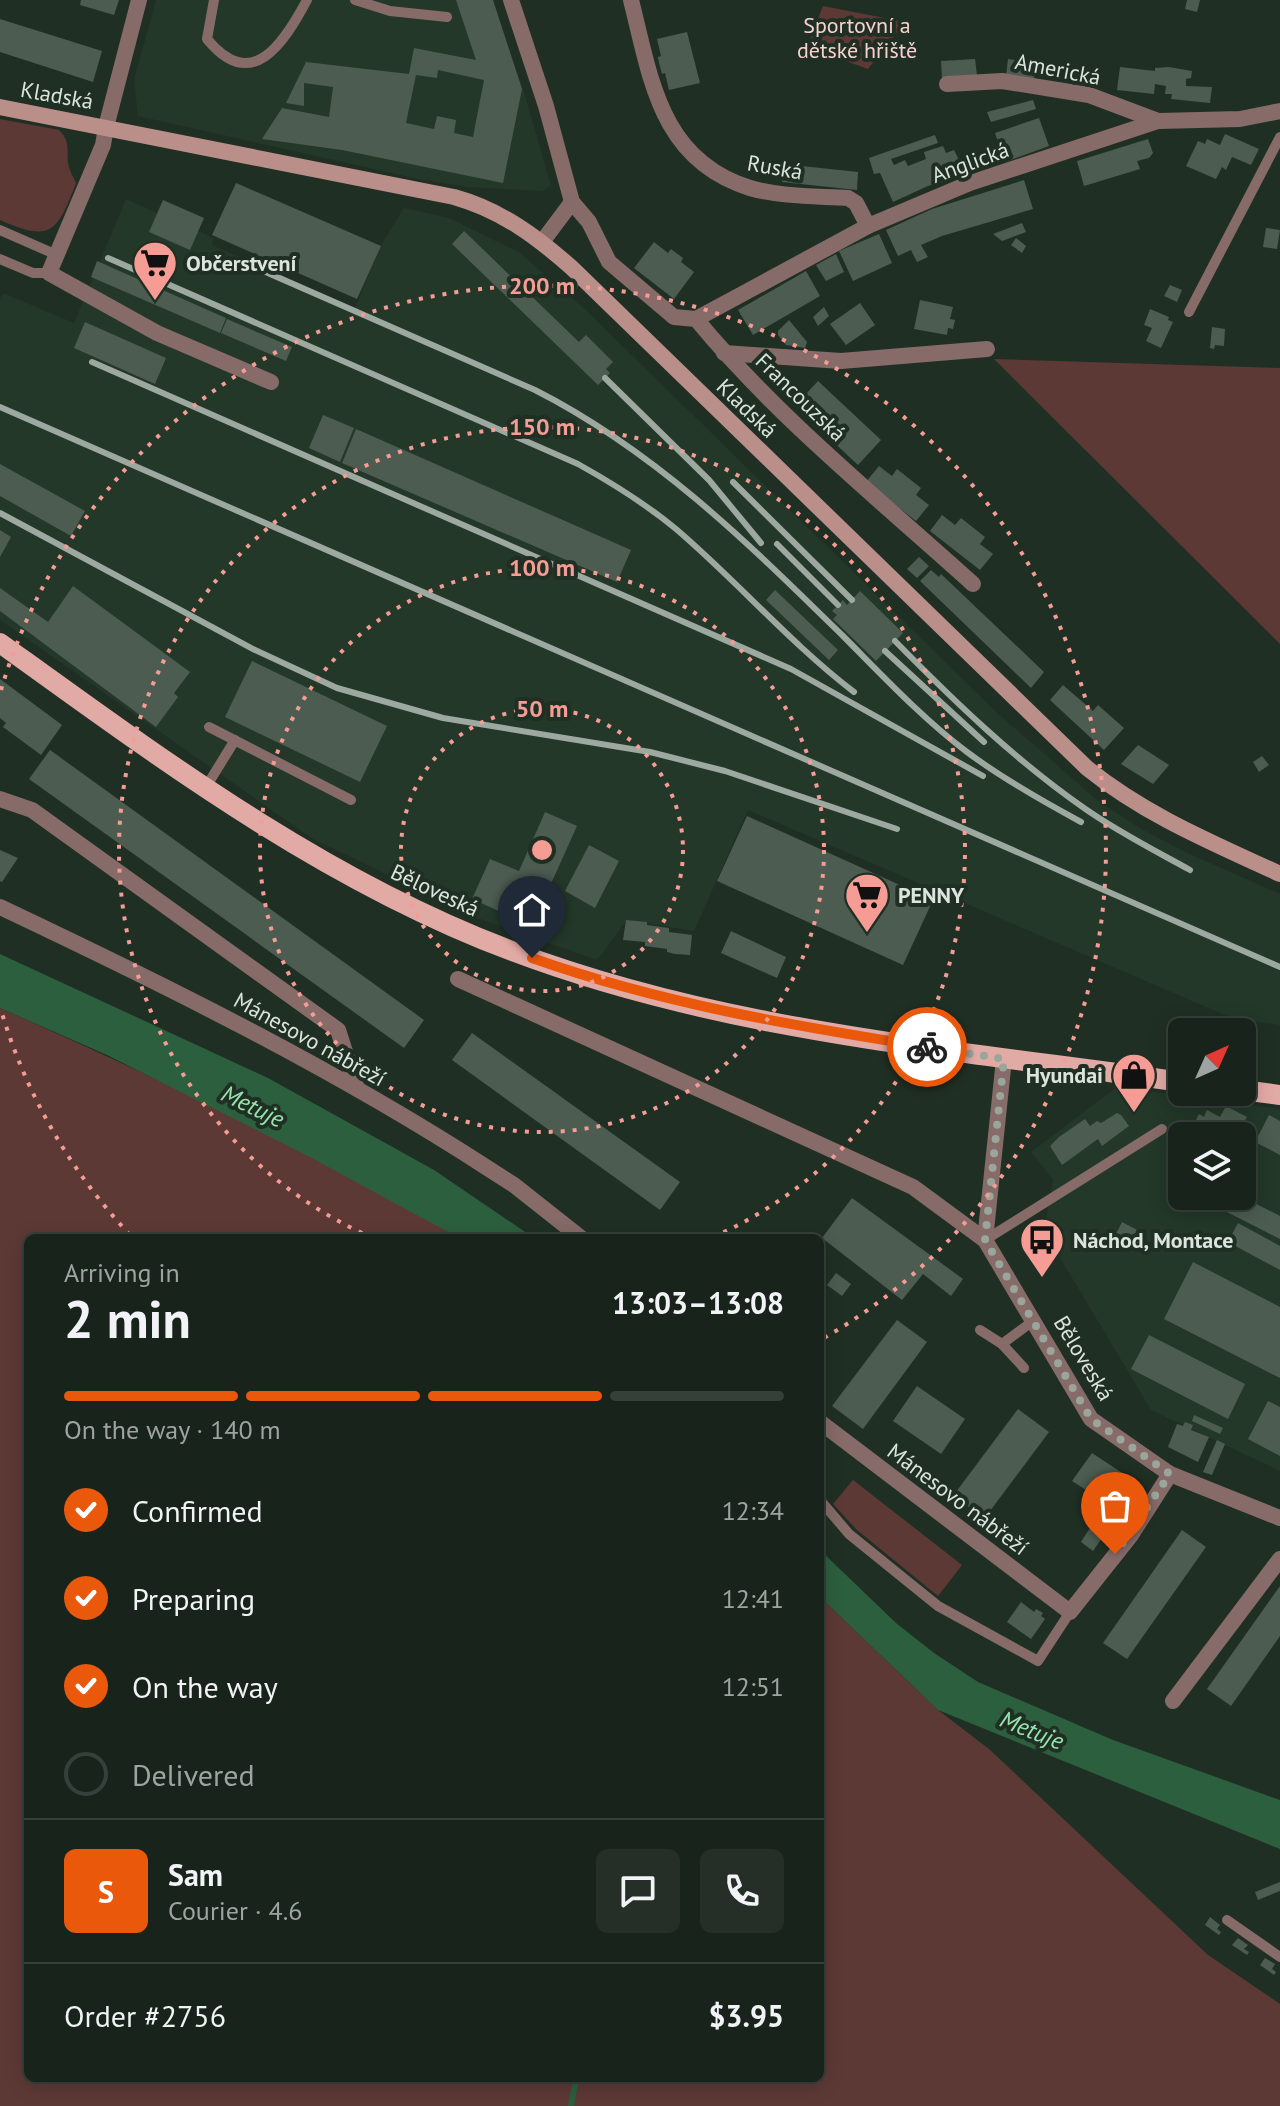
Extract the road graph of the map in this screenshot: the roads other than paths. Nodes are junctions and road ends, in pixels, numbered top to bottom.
1 (139, 0) edge
2 (214, 0) edge
3 (307, 0) edge
4 (355, 0) edge
5 (511, 0) edge
6 (631, 0) edge
7 (447, 17) dead end
8 (947, 84) dead end
9 (0, 107) edge
10 (1280, 111) edge
11 (1158, 121) junction
12 (106, 127) junction
13 (1280, 137) edge
14 (572, 202) junction
15 (868, 226) junction
16 (0, 230) edge
17 (542, 242) junction
18 (57, 255) junction
19 (0, 259) edge
20 (49, 273) junction
21 (1189, 312) dead end
22 (696, 319) junction
23 (987, 349) dead end
24 (724, 353) junction
25 (271, 382) dead end
26 (973, 584) dead end
27 (0, 643) edge
28 (209, 727) dead end
29 (235, 740) junction
30 (206, 787) junction
31 (0, 799) edge
32 (351, 800) dead end
33 (1280, 874) edge
34 (0, 907) edge
35 (458, 979) dead end
36 (1004, 1059) junction
37 (1168, 1080) edge
38 (357, 1089) junction
39 (1256, 1092) edge
40 (1280, 1095) edge
41 (1162, 1129) dead end
42 (576, 1234) edge
43 (985, 1240) junction
44 (1033, 1321) junction
45 (980, 1330) dead end
46 (1002, 1344) junction
47 (1024, 1368) dead end
48 (824, 1425) edge
49 (1170, 1474) junction
50 (824, 1505) edge
51 (1280, 1518) edge
52 (1278, 1565) edge
53 (1070, 1612) junction
54 (1173, 1701) dead end
55 (1227, 1920) dead end
56 (1280, 1957) edge

1 - 12 street
2 - 3 lane
4 - 7 lane
5 - 14 street
6 - 15 street, Ruská
8 - 11 street, Americká
9 - 12 main road, Kladská
10 - 11 street, Anglická
11 - 15 street, Anglická
12 - 17 main road, Kladská
12 - 18 street, Kladská
13 - 21 lane
14 - 17 street
14 - 22 street
15 - 22 street, Anglická
16 - 18 lane
17 - 33 main road, Kladská
18 - 20 street
19 - 20 lane
20 - 25 street
22 - 24 street
23 - 24 street, Francouzská
24 - 26 street, Francouzská
27 - 30 main road, Běloveská
28 - 29 lane
29 - 30 lane
29 - 32 lane
30 - 36 main road, Běloveská
31 - 38 street
34 - 38 street, Mánesovo nábřeží
35 - 43 street, Běloveská
36 - 37 main road, Běloveská
36 - 43 street
38 - 42 street, Mánesovo nábřeží
39 - 40 main road
41 - 43 lane
43 - 44 street, Běloveská
44 - 46 lane
44 - 49 street, Běloveská
45 - 46 lane
46 - 47 lane
48 - 53 street, Mánesovo nábřeží
49 - 51 street, Běloveská
49 - 53 street
50 - 53 lane
52 - 54 street
55 - 56 lane

